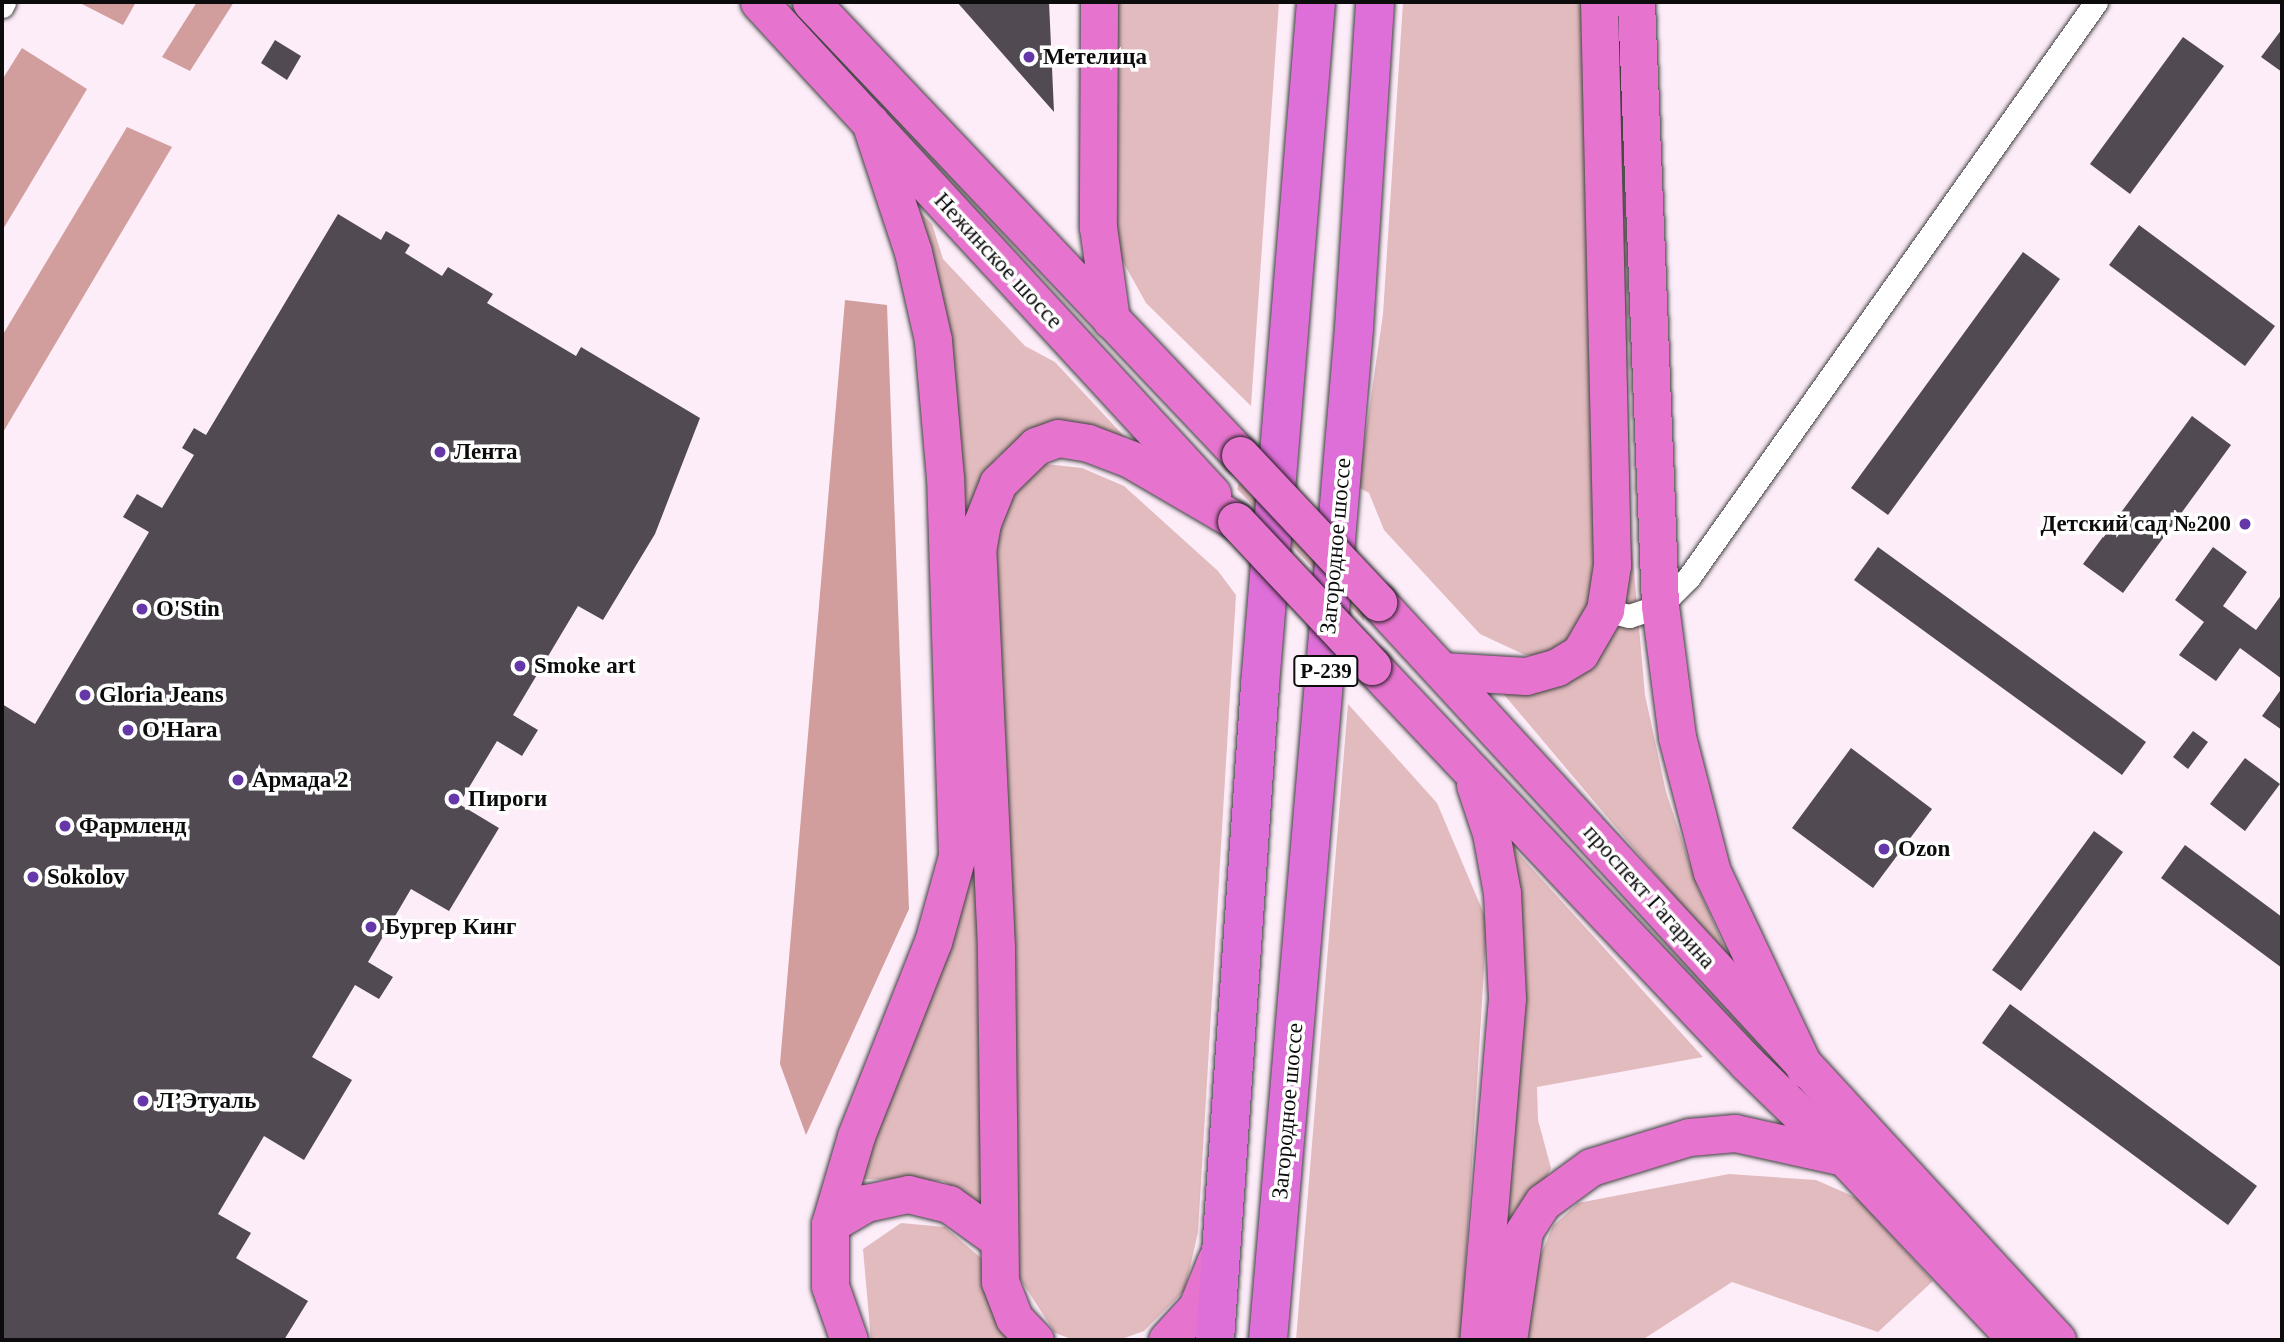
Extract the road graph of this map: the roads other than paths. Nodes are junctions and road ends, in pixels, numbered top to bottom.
1 (758, 2) edge
2 (810, 2) edge
3 (1099, 2) edge
4 (1316, 2) edge
5 (1375, 2) edge
6 (1599, 2) edge
7 (1636, 2) edge
8 (2096, 2) edge
9 (870, 122) junction
10 (1111, 320) junction
11 (1240, 455) joint
12 (1237, 521) junction
13 (1660, 606) junction
14 (1605, 610) junction
15 (1442, 670) junction
16 (1472, 774) junction
17 (1805, 1069) junction
18 (1844, 1157) junction
19 (830, 1224) junction
20 (999, 1240) junction
21 (1222, 1247) junction
22 (849, 1340) edge
23 (1035, 1340) edge
24 (1167, 1340) edge
25 (1215, 1340) edge
26 (1268, 1340) edge
27 (1478, 1340) edge
28 (1508, 1340) edge
29 (2017, 1340) edge
30 (2057, 1340) edge

1 - 9 main road, Нежинское шоссе
2 - 10 main road, Нежинское шоссе
3 - 10 main road
4 - 21 highway, Р-239
5 - 26 highway, Загородное шоссе / Р-239
6 - 14 main road
7 - 13 main road
8 - 13 street
9 - 12 main road, Нежинское шоссе
9 - 19 main road
10 - 11 main road, Нежинское шоссе
11 - 15 main road, проспект Гагарина, bridge
12 - 16 main road, проспект Гагарина, bridge
12 - 20 main road
13 - 14 street
13 - 17 main road
14 - 15 main road
15 - 17 main road, проспект Гагарина
16 - 18 main road, проспект Гагарина
16 - 27 main road
17 - 30 main road, проспект Гагарина
18 - 28 main road
18 - 29 main road, проспект Гагарина
19 - 20 main road
19 - 22 main road
20 - 23 main road
21 - 24 main road
21 - 25 highway, Р-239

